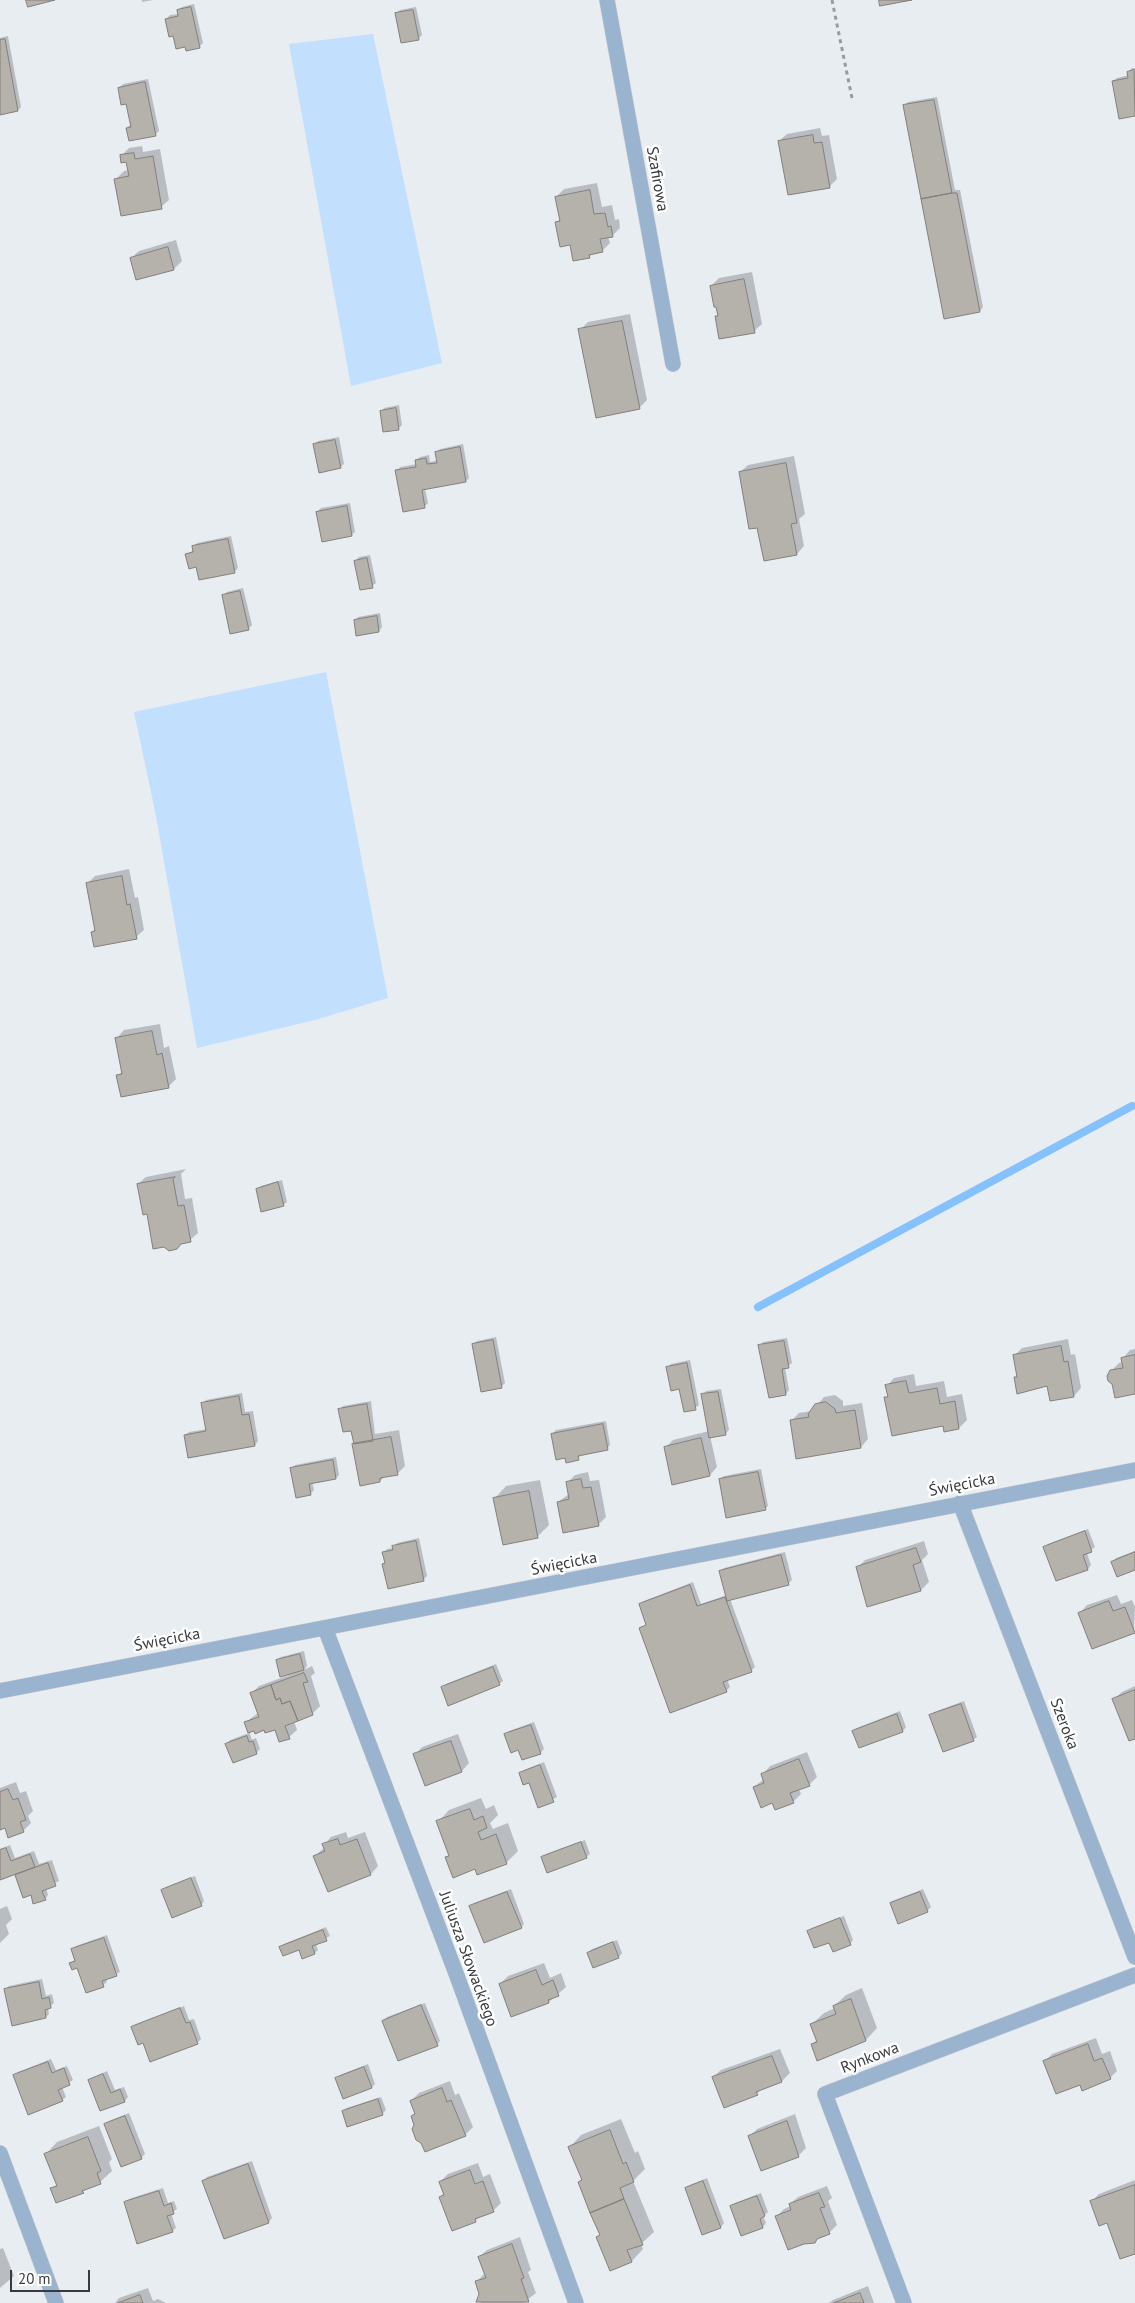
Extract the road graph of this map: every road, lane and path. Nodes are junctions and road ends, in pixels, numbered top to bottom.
1 (607, 0) edge
2 (832, 0) edge
3 (852, 98) dead end
4 (673, 364) dead end
5 (1135, 1470) edge
6 (960, 1503) junction
7 (325, 1628) junction
8 (0, 1691) edge
9 (1135, 1957) edge
10 (1135, 1975) edge
11 (0, 2154) edge
12 (56, 2303) edge
13 (576, 2303) edge
14 (904, 2303) edge

1 - 4 street, Szafirowa
2 - 3 path
5 - 6 street, Święcicka
6 - 7 street, Święcicka
6 - 9 street, Szeroka
7 - 8 street, Święcicka
7 - 13 street, Juliusza Słowackiego
10 - 14 street, Rynkowa
11 - 12 street

